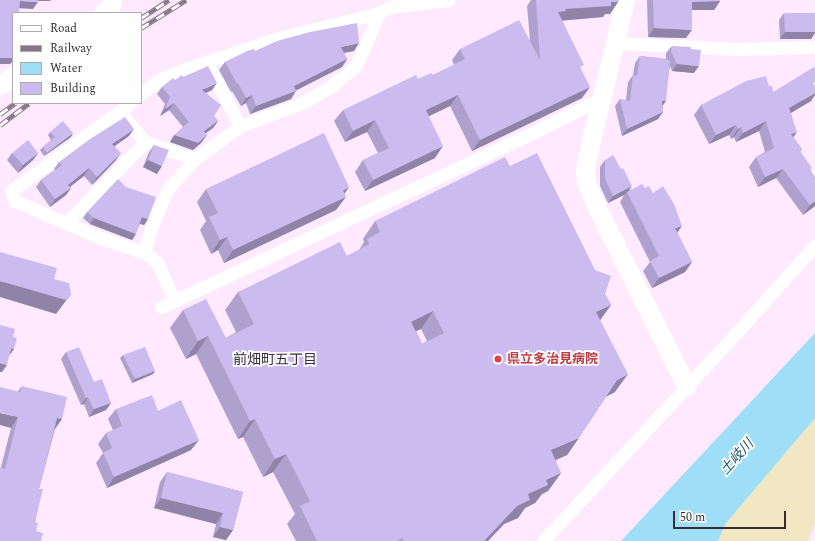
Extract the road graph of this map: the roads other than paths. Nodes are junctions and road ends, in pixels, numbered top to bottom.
1 (112, 0) edge
2 (449, 0) edge
3 (625, 0) edge
4 (104, 12) edge
5 (379, 13) junction
6 (616, 43) junction
7 (815, 47) edge
8 (206, 61) junction
9 (12, 77) edge
10 (0, 85) edge
11 (142, 93) edge
12 (602, 98) junction
13 (129, 104) edge
14 (119, 111) junction
15 (240, 126) junction
16 (146, 142) junction
17 (194, 159) junction
18 (69, 225) junction
19 (815, 245) edge
20 (144, 252) junction
21 (174, 300) junction
22 (161, 307) dead end
23 (686, 386) junction
24 (543, 541) edge

1 - 4 street
2 - 5 street
3 - 6 street
5 - 8 street
5 - 15 street
6 - 7 street
6 - 12 street
8 - 11 street
8 - 15 street
9 - 10 street
12 - 21 street
12 - 23 street
13 - 14 street
14 - 16 street
14 - 18 street
15 - 17 street
16 - 17 street
16 - 18 street
17 - 20 street
18 - 20 street
19 - 23 street
20 - 21 street
21 - 22 street
23 - 24 street

